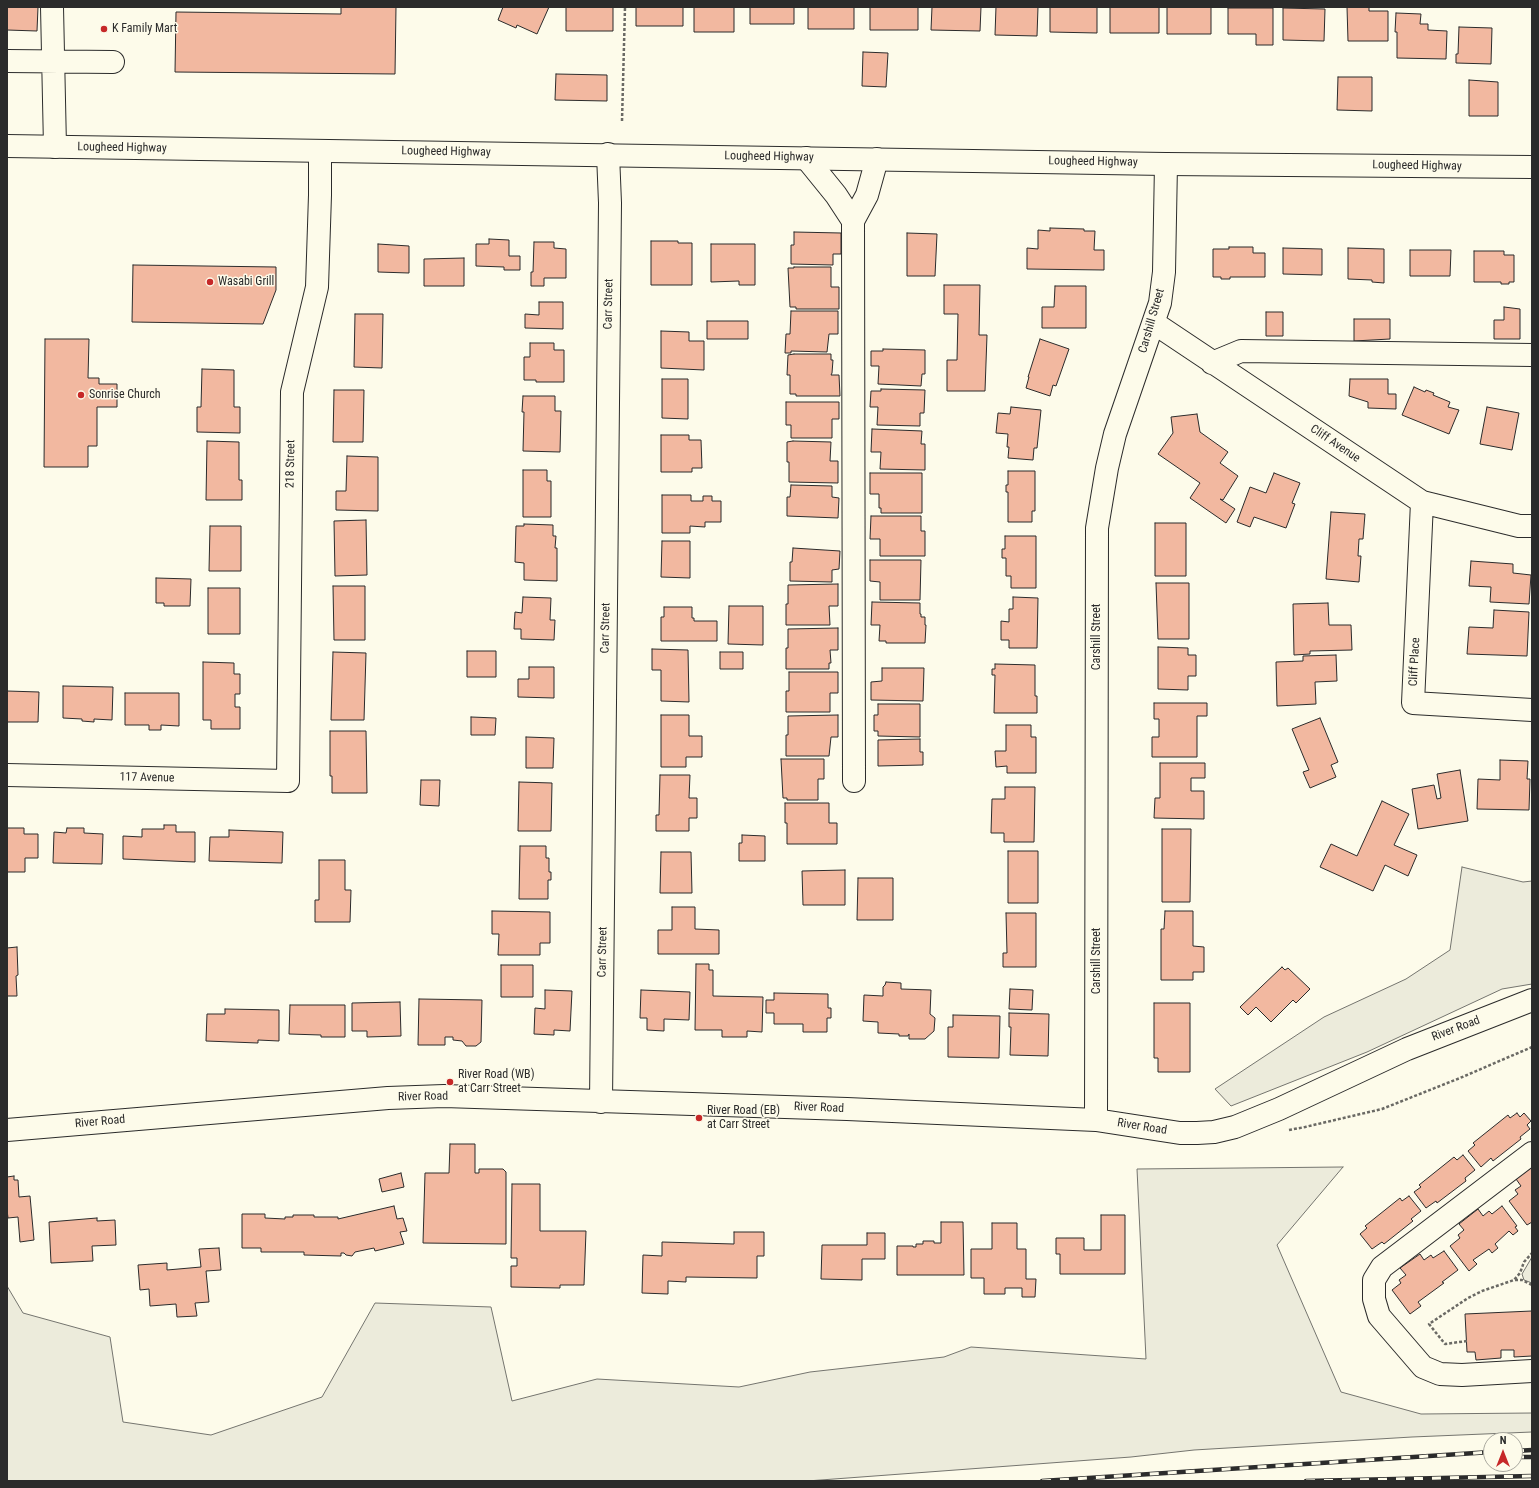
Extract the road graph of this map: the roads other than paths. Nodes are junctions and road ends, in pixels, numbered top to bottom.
1 (52, 7) edge
2 (7, 61) edge
3 (54, 62) junction
4 (113, 62) dead end
5 (7, 146) edge
6 (55, 147) junction
7 (320, 150) junction
8 (608, 154) junction
9 (806, 158) junction
10 (877, 159) junction
11 (1166, 164) junction
12 (1532, 167) edge
13 (853, 221) junction
14 (1154, 323) junction
15 (1532, 355) edge
16 (1212, 363) junction
17 (1422, 502) junction
18 (1532, 526) edge
19 (1532, 710) edge
20 (7, 775) edge
21 (288, 781) joint
22 (854, 781) dead end
23 (1532, 1000) edge
24 (601, 1102) junction
25 (1096, 1120) junction
26 (7, 1130) edge
27 (1532, 1153) edge
28 (1532, 1371) edge

1 - 3 main road
2 - 3 main road
3 - 4 main road
3 - 6 main road
5 - 6 main road, Lougheed Highway
6 - 7 main road, Lougheed Highway
7 - 8 main road, Lougheed Highway
7 - 21 main road, 218 Street
8 - 9 main road, Lougheed Highway
8 - 24 main road, Carr Street
9 - 10 main road, Lougheed Highway
9 - 13 main road
10 - 11 main road, Lougheed Highway
10 - 13 main road
11 - 12 main road, Lougheed Highway
11 - 14 main road, Carshill Street
13 - 22 main road
14 - 16 main road, Cliff Avenue
14 - 25 main road, Carshill Street
15 - 16 main road
16 - 17 main road, Cliff Avenue
17 - 18 main road, Cliff Avenue
17 - 19 main road, Cliff Place
20 - 21 main road, 117 Avenue
23 - 25 main road, River Road
24 - 25 main road, River Road
24 - 26 main road, River Road
27 - 28 main road

